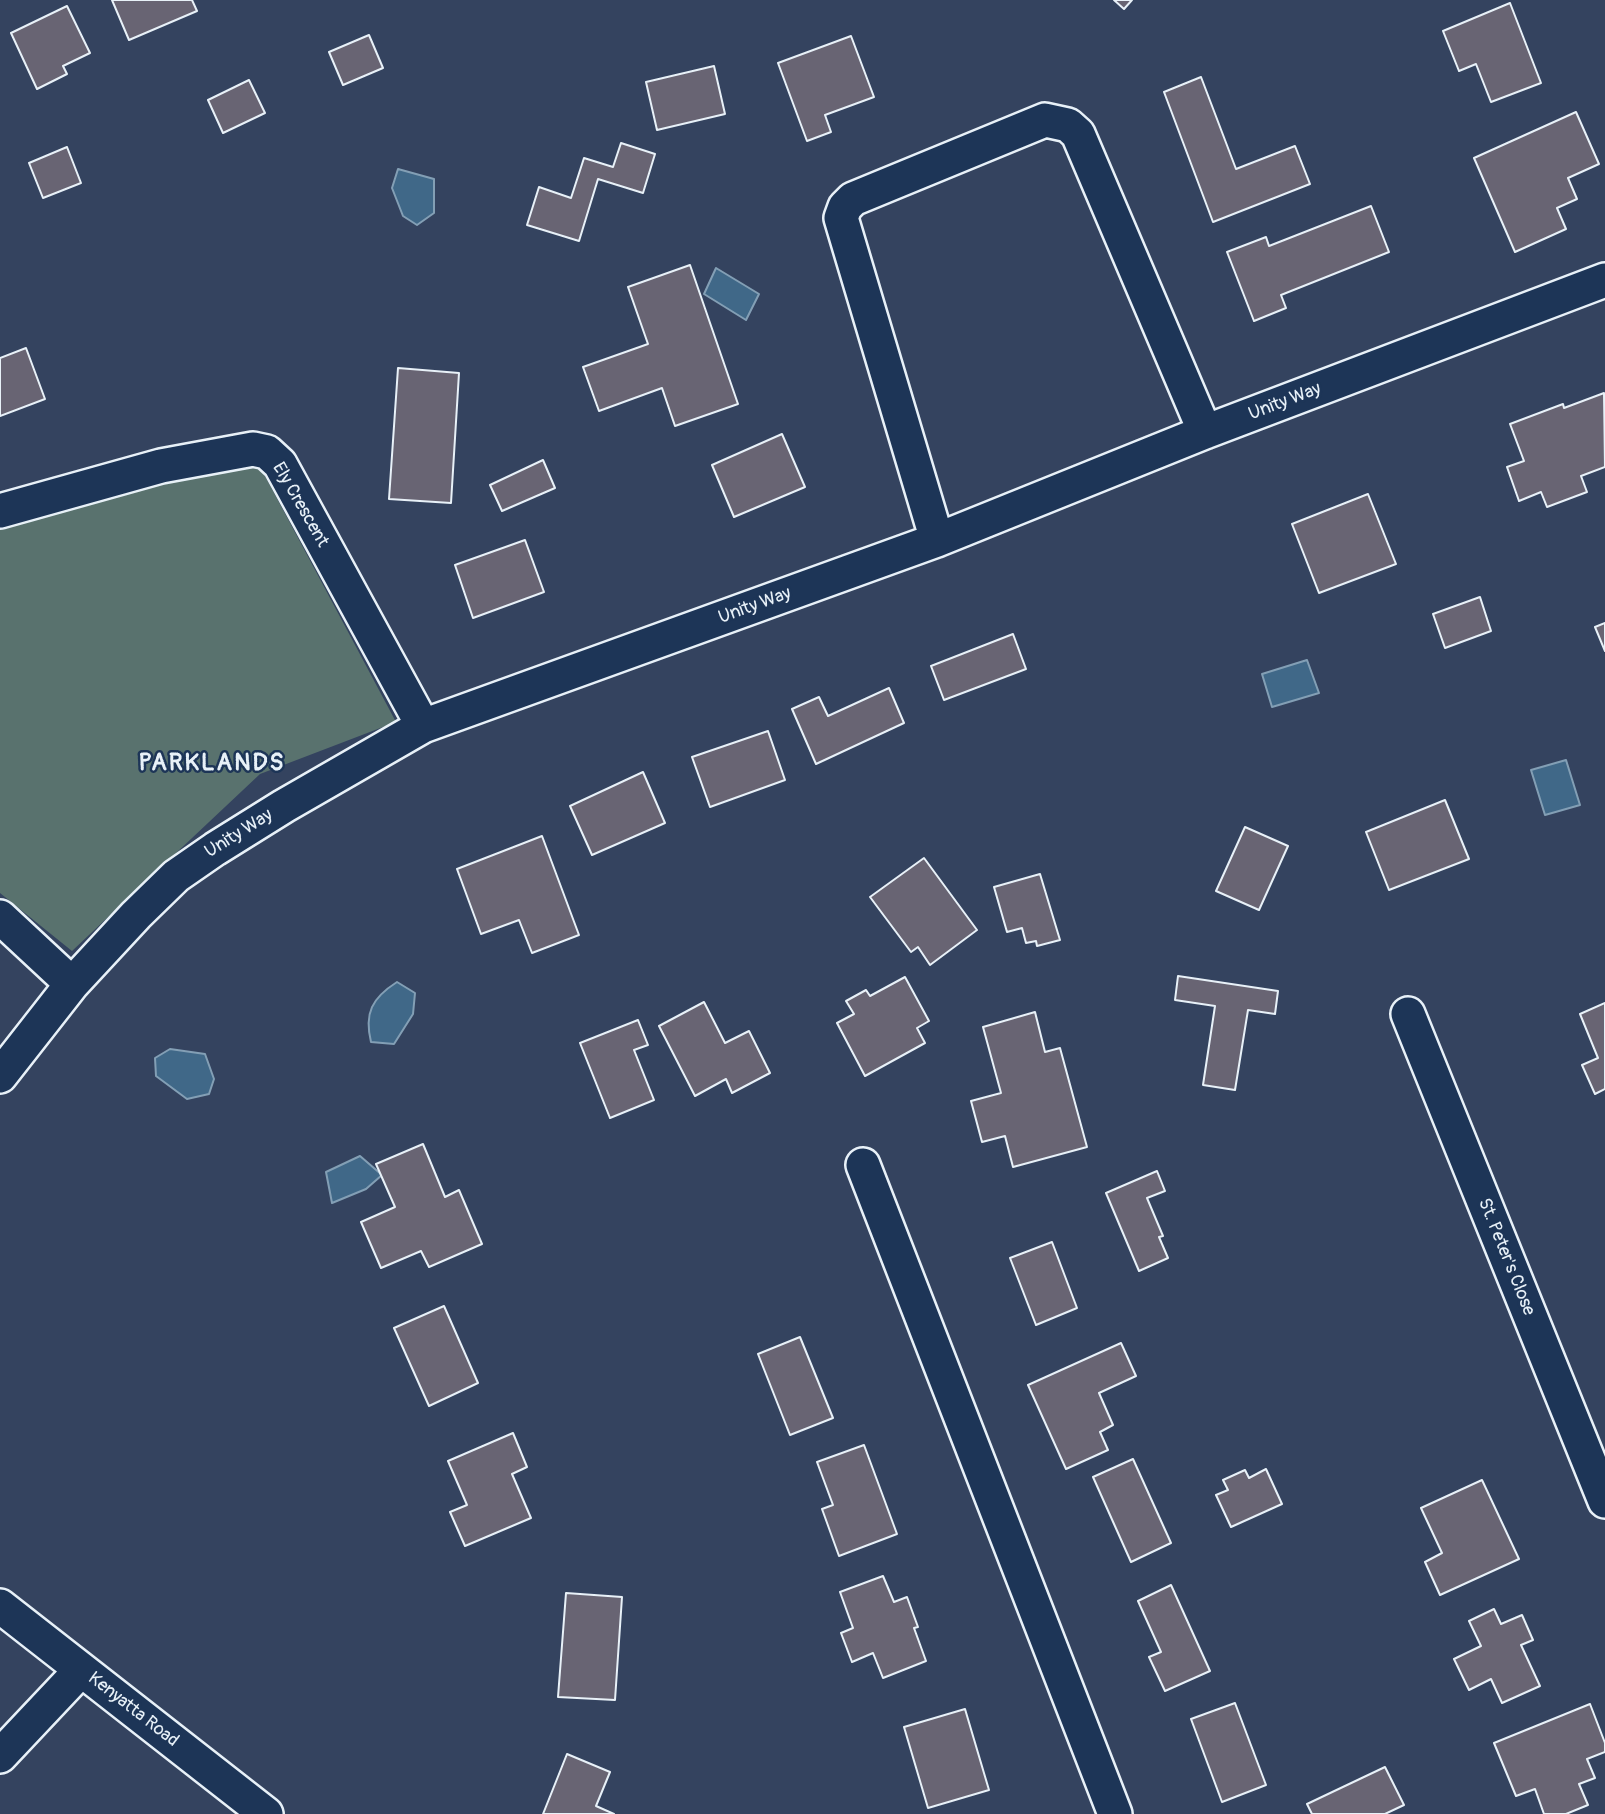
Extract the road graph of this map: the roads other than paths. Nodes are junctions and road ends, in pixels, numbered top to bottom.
1 (1605, 281) edge
2 (1205, 432) junction
3 (0, 511) edge
4 (937, 540) junction
5 (423, 726) junction
6 (0, 917) edge
7 (72, 984) junction
8 (1408, 1014) dead end
9 (0, 1076) edge
10 (863, 1165) dead end
11 (1605, 1501) edge
12 (0, 1606) edge
13 (81, 1670) junction
14 (0, 1756) edge
15 (266, 1814) edge
16 (1115, 1814) edge

1 - 2 street, Unity Way
2 - 4 street, Unity Way
2 - 4 street
3 - 5 street, Ely Crescent
4 - 5 street, Unity Way
5 - 7 street, Unity Way
6 - 7 street
7 - 9 street, Unity Way
8 - 11 street, St. Peter's Close
10 - 16 street
12 - 13 street, Kenyatta Road
13 - 14 street
13 - 15 street, Kenyatta Road

